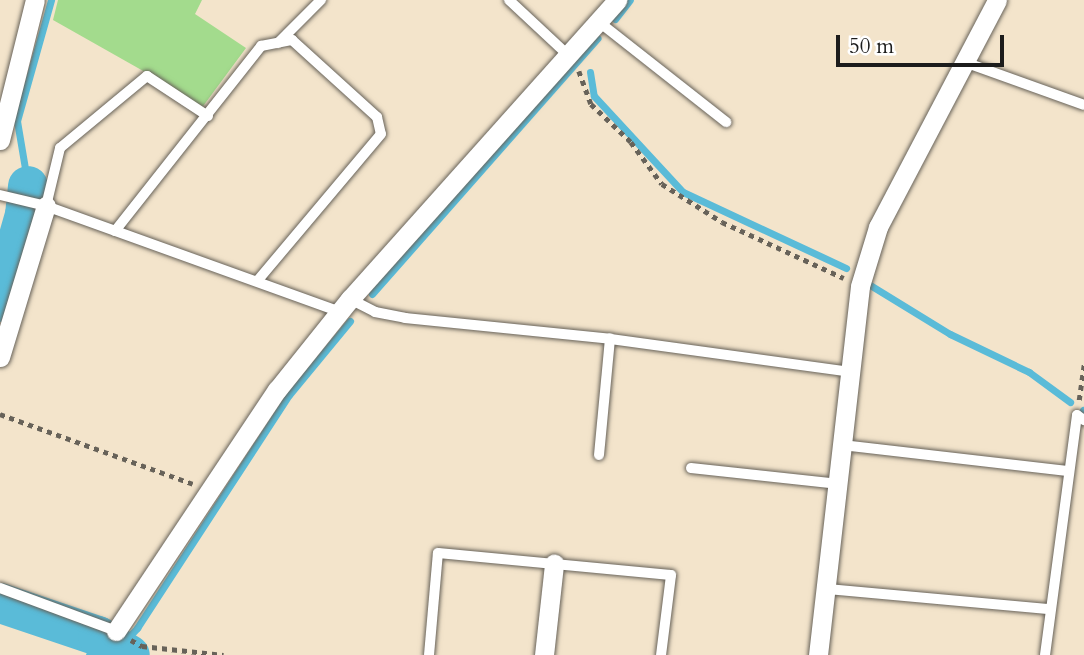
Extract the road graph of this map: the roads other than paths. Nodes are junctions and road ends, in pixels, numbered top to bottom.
1 (35, 0) edge
2 (321, 0) edge
3 (509, 0) edge
4 (617, 0) edge
5 (997, 0) edge
6 (599, 22) junction
7 (278, 43) junction
8 (574, 63) junction
9 (967, 63) junction
10 (1084, 105) edge
11 (208, 116) junction
12 (726, 122) dead end
13 (0, 140) edge
14 (0, 195) edge
15 (46, 206) junction
16 (115, 231) junction
17 (257, 281) junction
18 (345, 306) junction
19 (610, 339) junction
20 (0, 357) edge
21 (852, 373) junction
22 (1080, 417) edge
23 (842, 445) junction
24 (599, 455) dead end
25 (691, 468) dead end
26 (1068, 471) junction
27 (839, 484) junction
28 (554, 564) junction
29 (0, 589) edge
30 (827, 589) junction
31 (1048, 609) junction
32 (116, 631) joint
33 (429, 655) edge
34 (544, 655) edge
35 (661, 655) edge
36 (818, 655) edge
37 (1045, 655) edge

1 - 13 street
2 - 7 lane
3 - 8 lane
4 - 6 street
5 - 9 street
6 - 8 street
6 - 12 lane
7 - 11 lane
7 - 17 lane
8 - 18 street
9 - 10 lane
9 - 21 street
11 - 15 lane
11 - 16 lane
14 - 15 lane
15 - 16 lane
15 - 20 street
16 - 17 lane
17 - 18 lane
18 - 19 lane
18 - 32 street
19 - 21 lane
19 - 24 lane
21 - 23 street
22 - 26 lane
23 - 26 lane
23 - 27 street
25 - 27 lane
26 - 31 lane
27 - 30 street
28 - 33 lane
28 - 34 street
28 - 35 lane
29 - 32 lane
30 - 31 lane
30 - 36 street
31 - 37 lane

